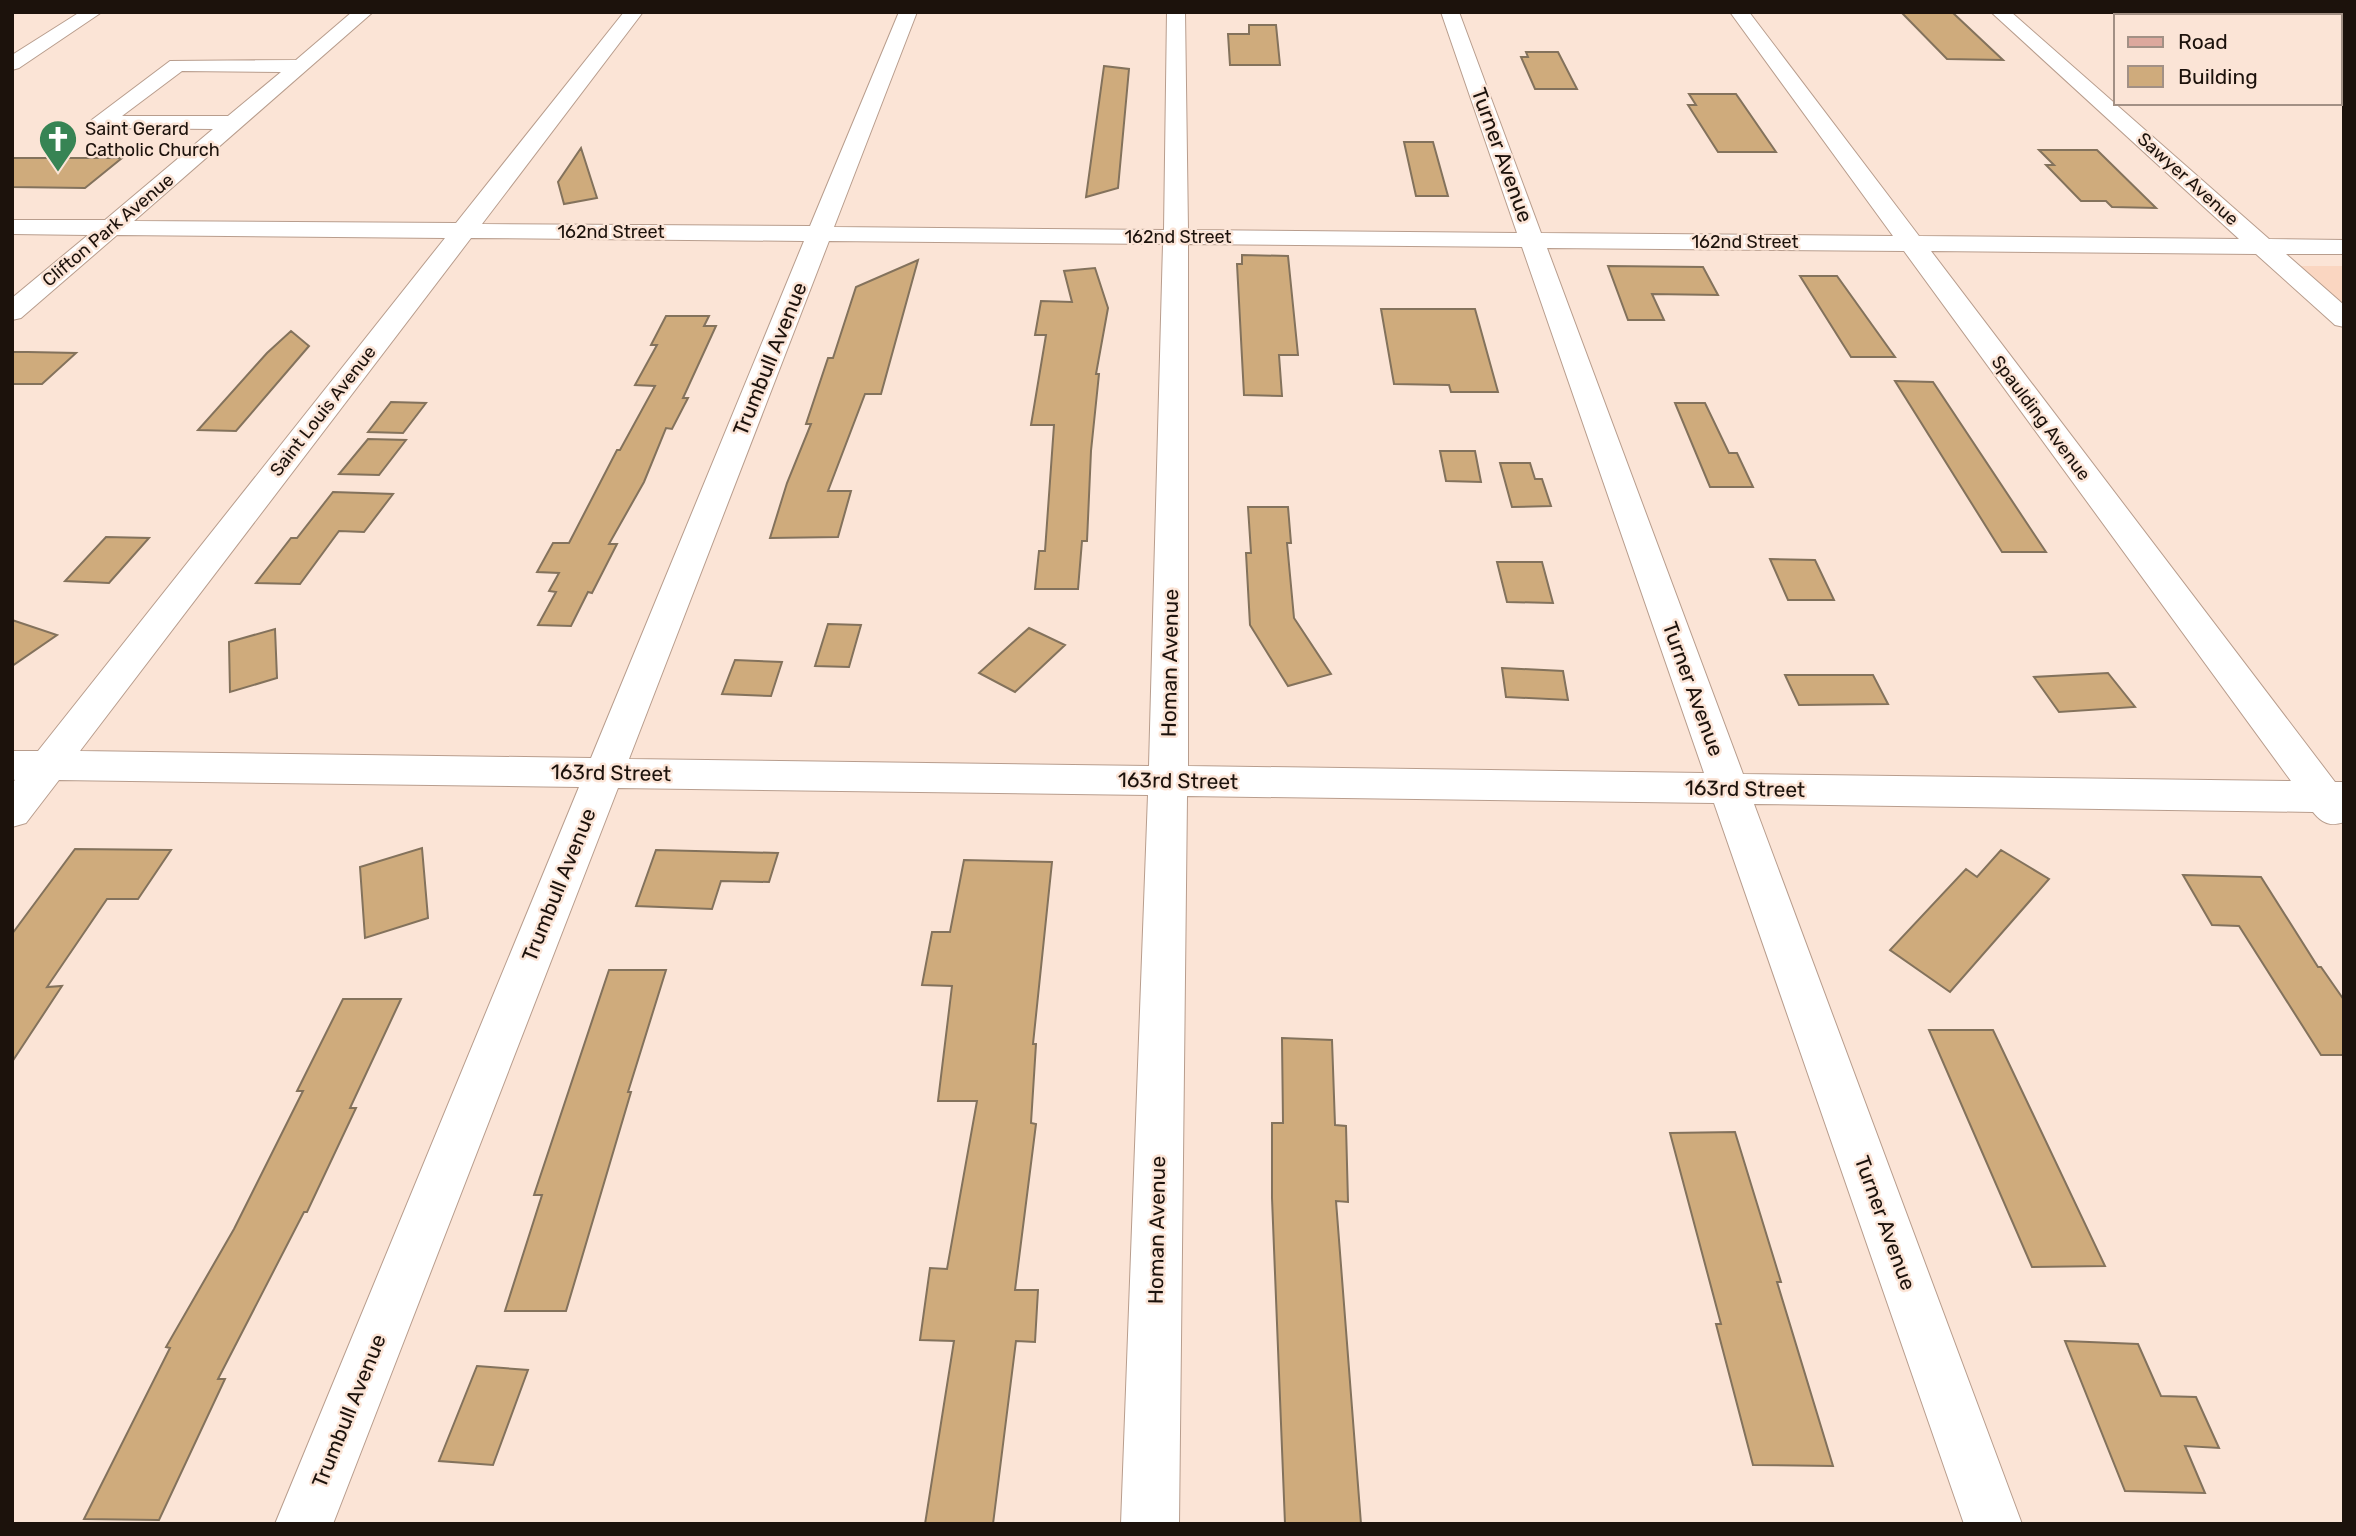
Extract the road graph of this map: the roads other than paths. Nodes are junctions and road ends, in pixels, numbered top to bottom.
1 (93, 12) edge
2 (364, 12) edge
3 (635, 12) edge
4 (908, 12) edge
5 (1176, 12) edge
6 (1450, 12) edge
7 (1739, 12) edge
8 (2000, 12) edge
9 (12, 64) edge
10 (301, 66) junction
11 (234, 123) junction
12 (12, 227) edge
13 (111, 228) junction
14 (462, 231) junction
15 (821, 234) junction
16 (1177, 237) junction
17 (1532, 240) junction
18 (1911, 243) junction
19 (2262, 246) junction
20 (2344, 247) edge
21 (12, 312) edge
22 (2344, 319) edge
23 (31, 765) edge
24 (604, 773) junction
25 (1168, 780) junction
26 (1729, 788) junction
27 (2337, 805) edge
28 (12, 812) edge
29 (304, 1524) edge
30 (1150, 1524) edge
31 (1993, 1524) edge

1 - 9 street
2 - 10 street, Clifton Park Avenue
3 - 14 street, Saint Louis Avenue
4 - 15 street, Trumbull Avenue
5 - 16 street, Homan Avenue
6 - 17 street, Turner Avenue
7 - 18 street, Spaulding Avenue
8 - 19 street, Sawyer Avenue
10 - 11 street, Clifton Park Avenue
10 - 11 street
11 - 13 street, Clifton Park Avenue
12 - 13 street, 162nd Street
13 - 14 street, 162nd Street
13 - 21 street, Clifton Park Avenue
14 - 15 street, 162nd Street
14 - 23 street, Saint Louis Avenue
15 - 16 street, 162nd Street
15 - 24 street, Trumbull Avenue
16 - 17 street, 162nd Street
16 - 25 street, Homan Avenue
17 - 18 street, 162nd Street
17 - 26 street, Turner Avenue
18 - 19 street, 162nd Street
18 - 27 street, Spaulding Avenue
19 - 20 street, 162nd Street
19 - 22 street, Sawyer Avenue
23 - 24 street, 163rd Street
23 - 28 street, Saint Louis Avenue
24 - 25 street, 163rd Street
24 - 29 street, Trumbull Avenue
25 - 26 street, 163rd Street
25 - 30 street, Homan Avenue
26 - 27 street, 163rd Street
26 - 31 street, Turner Avenue

